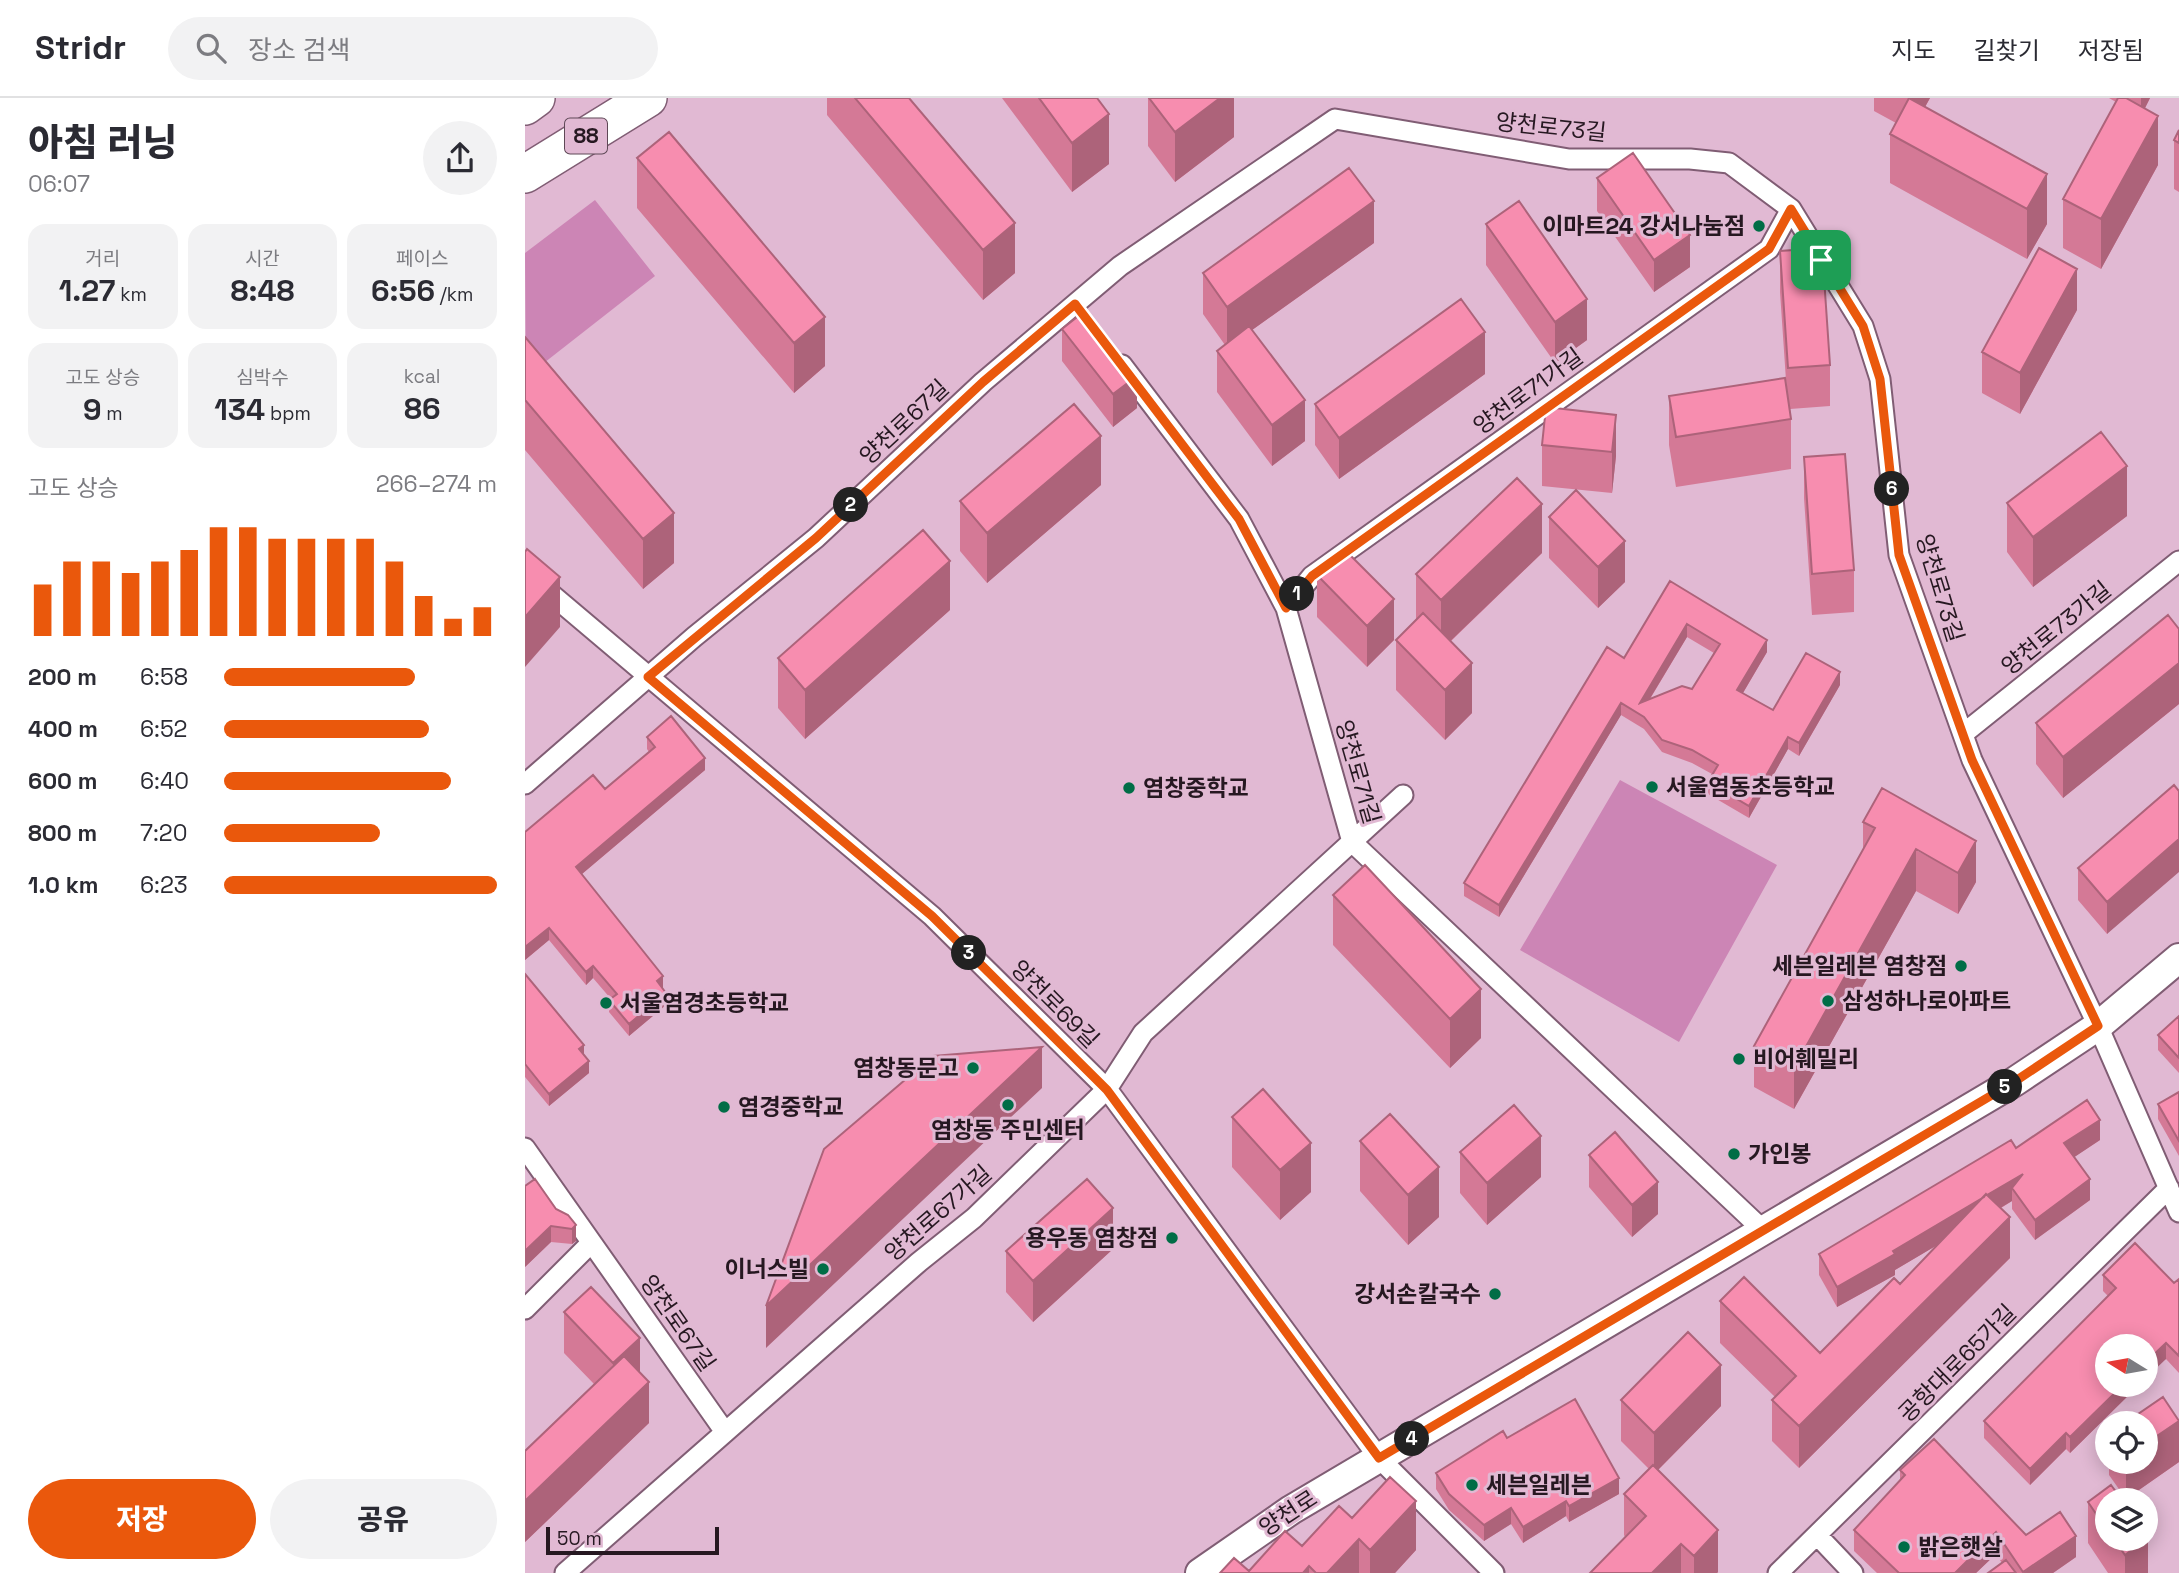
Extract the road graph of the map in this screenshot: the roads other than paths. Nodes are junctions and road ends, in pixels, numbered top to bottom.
1 (536, 98) edge
2 (648, 98) edge
3 (525, 106) edge
4 (1335, 119) joint
5 (525, 174) edge
6 (1791, 209) junction
7 (1108, 347) edge
8 (2179, 561) edge
9 (525, 572) edge
10 (1286, 608) junction
11 (648, 677) junction
12 (1963, 734) junction
13 (525, 784) edge
14 (1403, 795) dead end
15 (1352, 842) junction
16 (2179, 958) edge
17 (2098, 1026) junction
18 (1107, 1090) junction
19 (525, 1148) edge
20 (2169, 1188) junction
21 (2179, 1212) edge
22 (1765, 1232) junction
23 (591, 1242) junction
24 (525, 1309) edge
25 (725, 1432) junction
26 (1379, 1458) junction
27 (1817, 1535) junction
28 (565, 1573) edge
29 (1201, 1573) edge
30 (1494, 1573) edge
31 (1778, 1573) edge
32 (1853, 1573) edge

1 - 3 highway
2 - 5 highway, 88
4 - 6 street, 양천로73길
4 - 11 street, 양천로67길
6 - 10 street, 양천로71가길
6 - 12 street, 양천로73길
7 - 10 street, 양천로71길
8 - 12 street, 양천로73가길
9 - 11 street, 양천로69길
10 - 15 street, 양천로71길
11 - 13 street, 양천로67길
11 - 18 street, 양천로69길
12 - 17 street, 양천로73길
14 - 15 street, 양천로67가길
15 - 18 street, 양천로67가길
15 - 22 street, 양천로71길
16 - 17 main road, 양천로
17 - 20 street, 양천로73길
17 - 22 main road, 양천로
18 - 25 street, 양천로67가길
18 - 26 street, 양천로69길
19 - 23 street, 양천로67길
20 - 21 street, 양천로73길
20 - 27 street, 공항대로65가길
22 - 26 main road, 양천로
23 - 24 street
23 - 25 street, 양천로67길
25 - 28 street, 양천로67가길
26 - 29 main road, 양천로
26 - 30 street
27 - 31 street, 공항대로65가길
27 - 32 street

